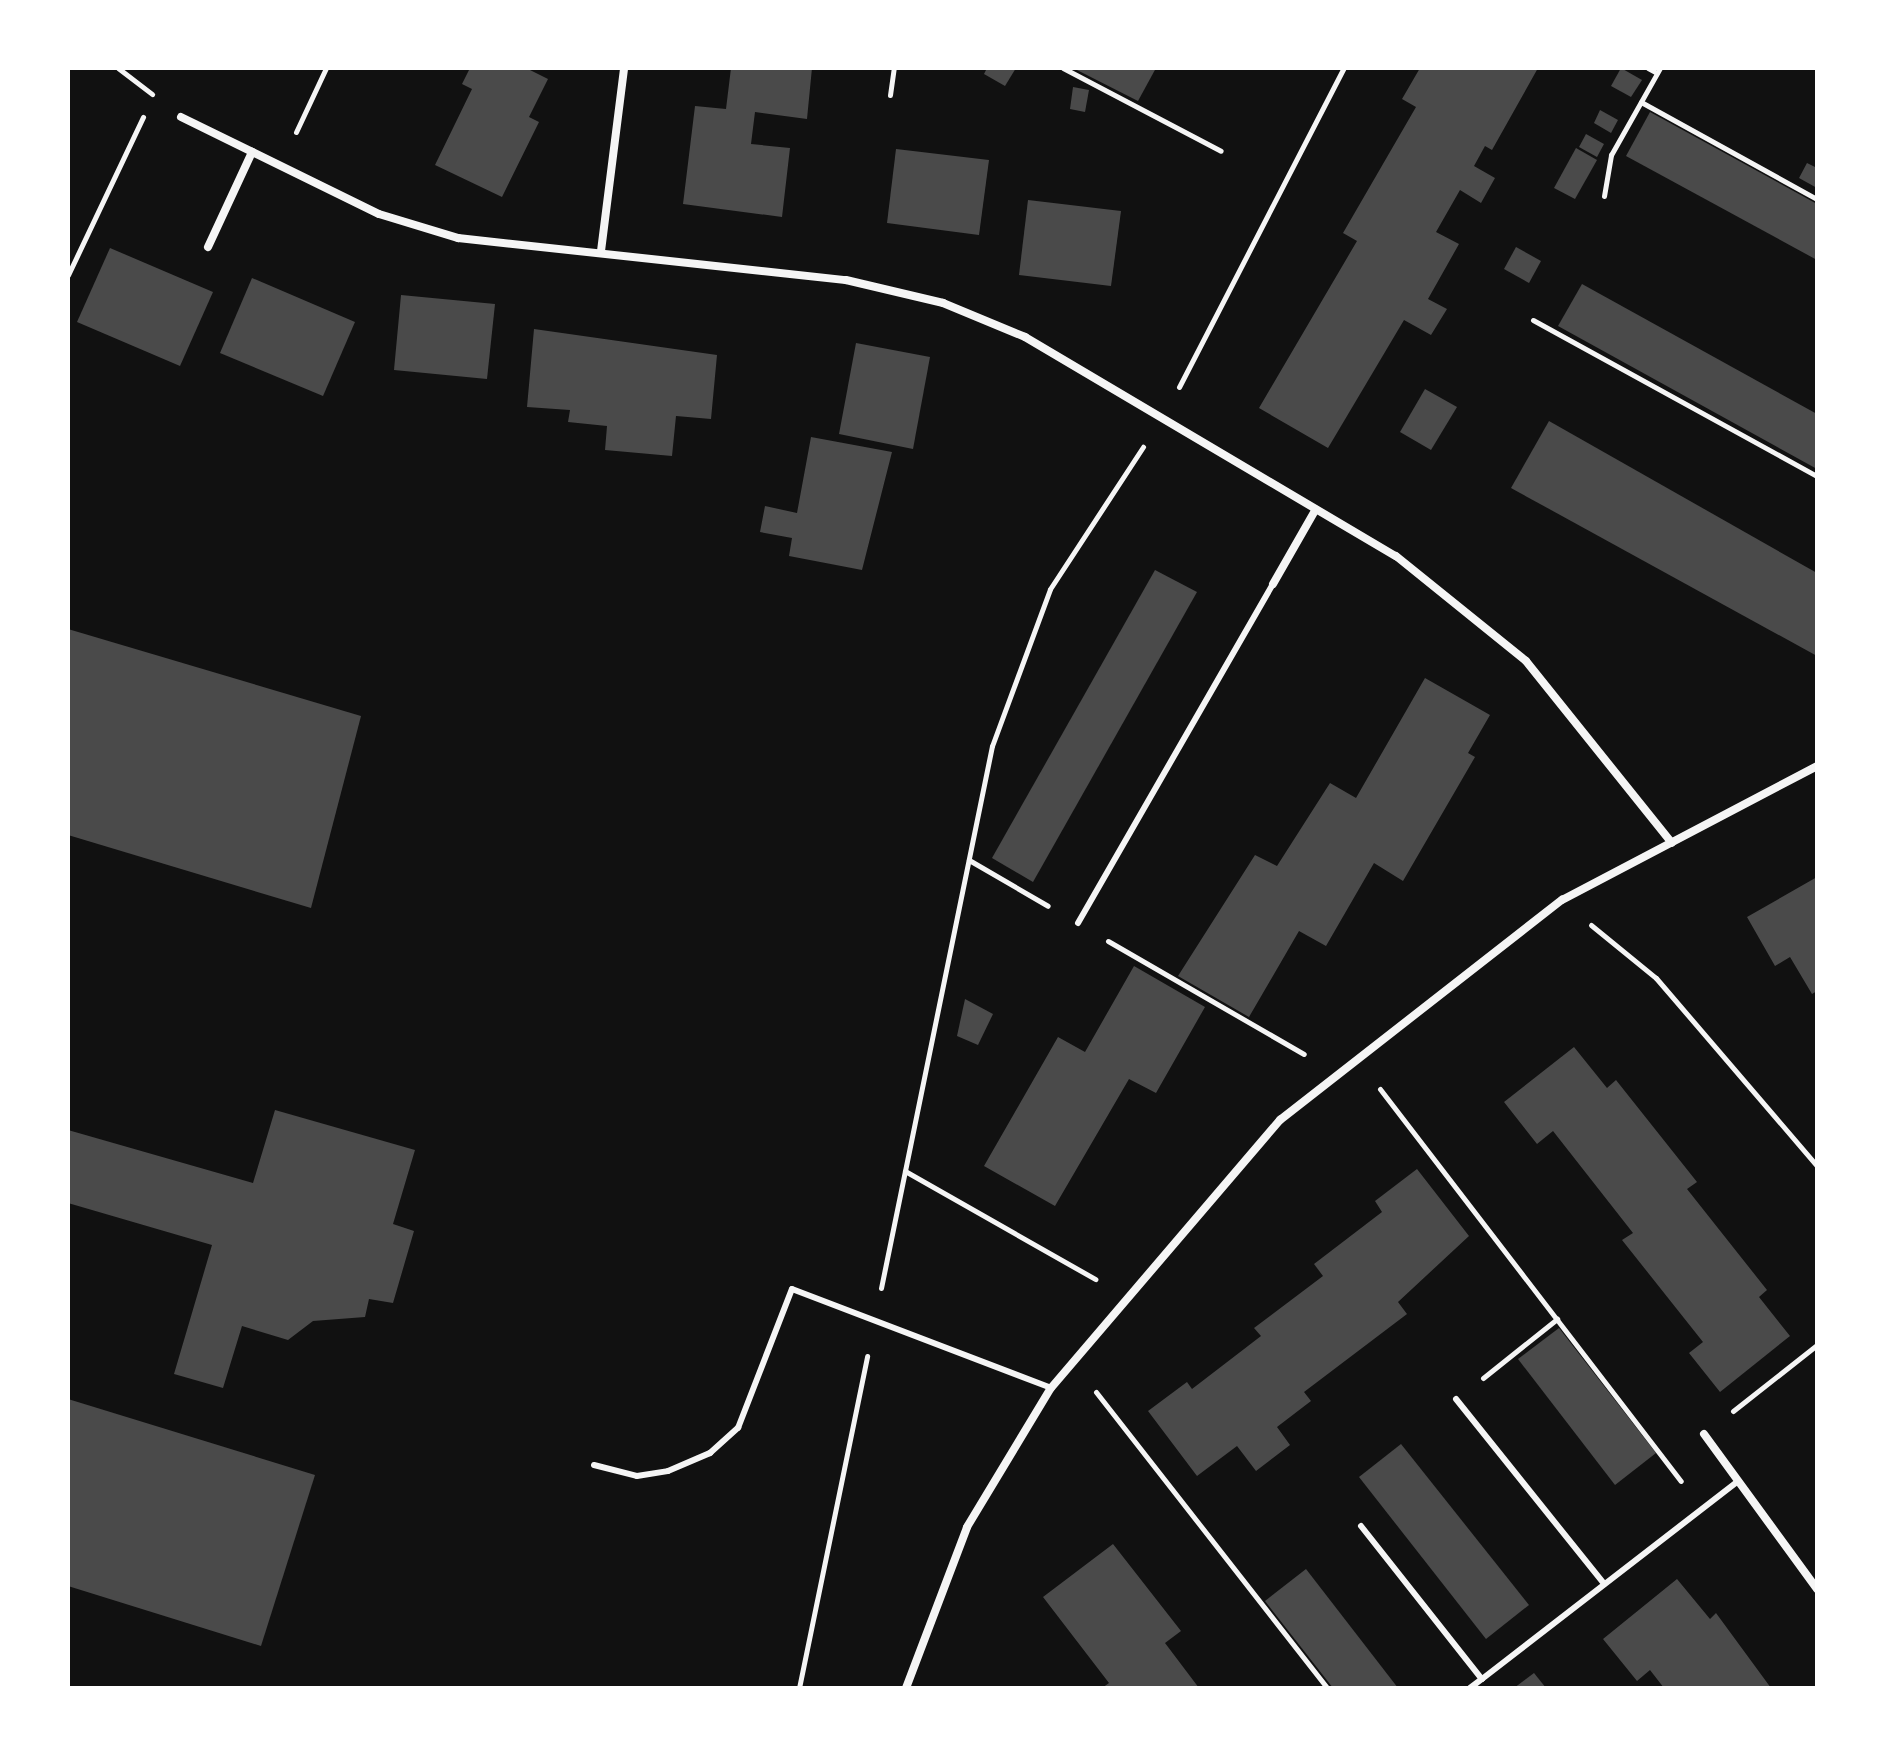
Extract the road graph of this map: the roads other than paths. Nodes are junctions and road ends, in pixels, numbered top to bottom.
1 (624, 68) edge
2 (181, 117) dead end
3 (252, 152) junction
4 (208, 247) dead end
5 (601, 251) junction
6 (1316, 509) junction
7 (1273, 584) joint
8 (1817, 766) edge
9 (1672, 843) junction
10 (1078, 923) road end
11 (1051, 1388) junction
12 (1456, 1399) road end
13 (1704, 1434) road end
14 (594, 1465) dead end
15 (1738, 1481) junction
16 (1361, 1526) dead end
17 (1604, 1584) junction
18 (1817, 1589) edge
19 (1482, 1679) junction
20 (906, 1688) edge
21 (1470, 1688) edge

1 - 5 street
2 - 3 street
3 - 4 street
3 - 5 street
5 - 6 street
6 - 7 street
6 - 9 street
7 - 10 lane
8 - 9 street
9 - 11 street
11 - 14 lane
11 - 20 street
12 - 17 lane
13 - 15 street
15 - 17 lane
15 - 18 street
16 - 19 lane
17 - 19 lane
19 - 21 lane

